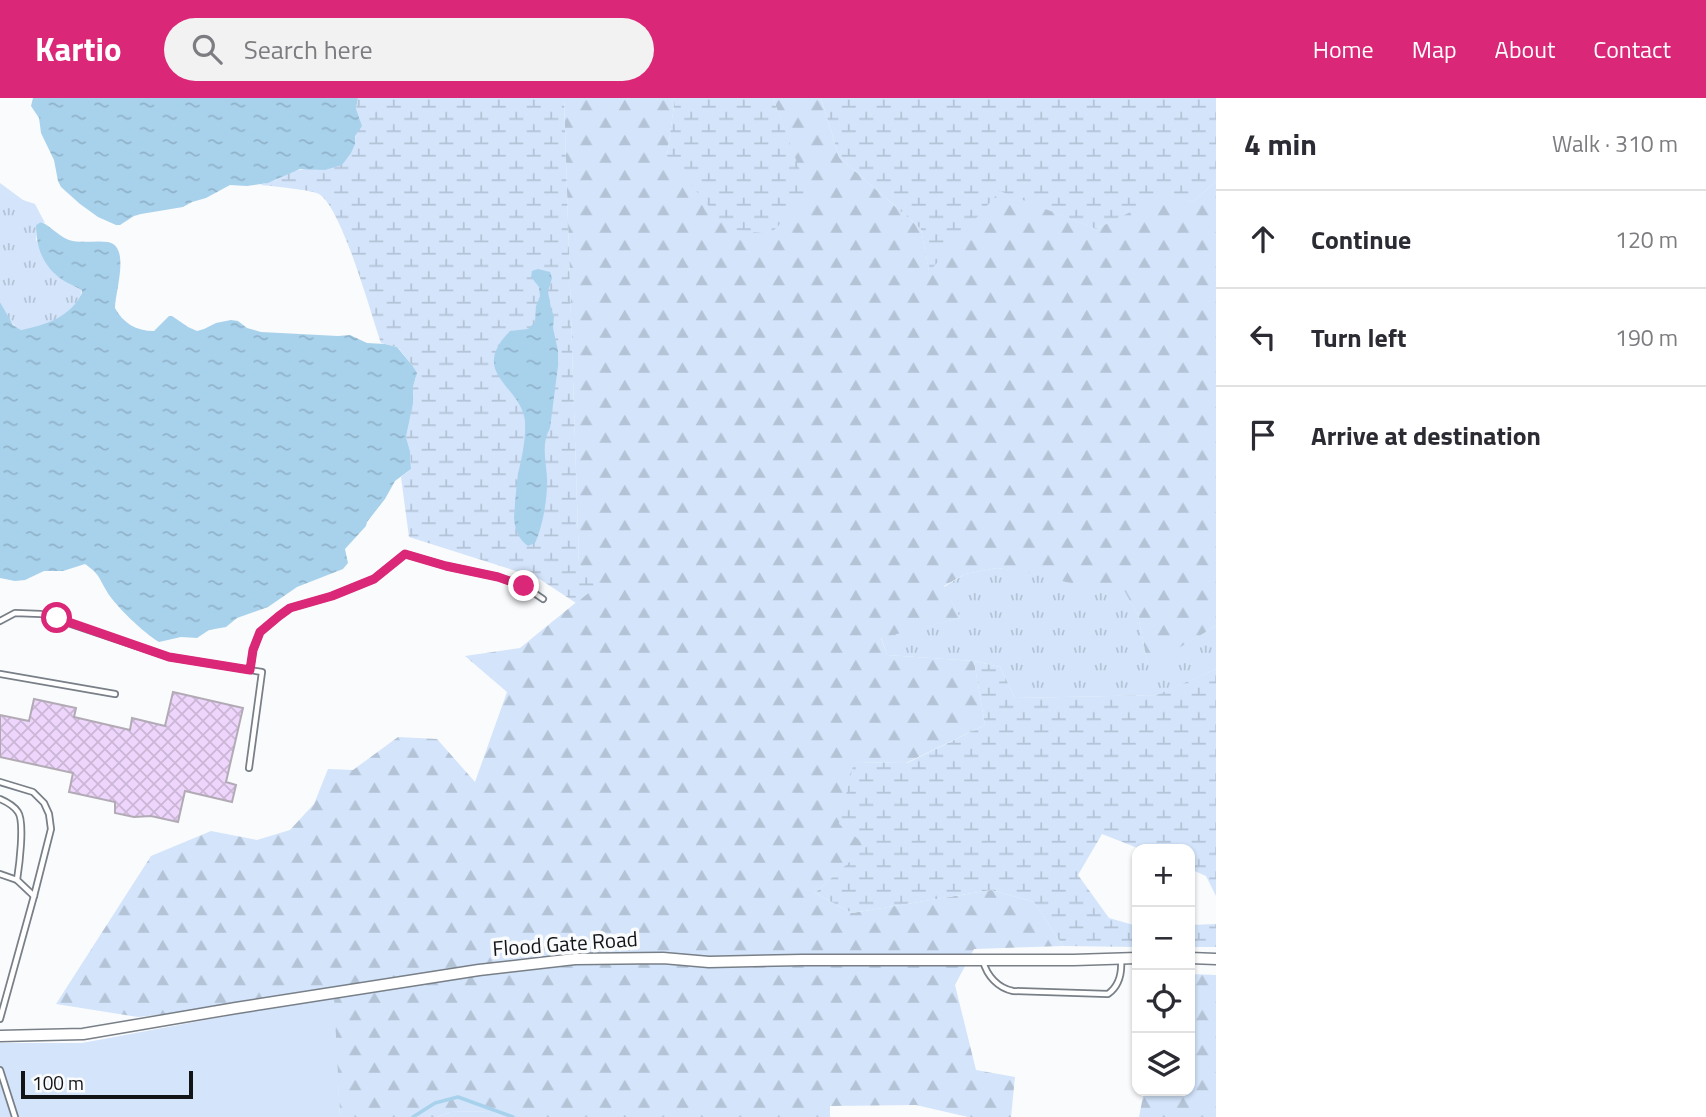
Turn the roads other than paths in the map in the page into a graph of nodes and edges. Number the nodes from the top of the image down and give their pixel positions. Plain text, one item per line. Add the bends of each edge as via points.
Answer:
1 (543, 599) dead end
2 (0, 621) edge
3 (250, 670) junction
4 (0, 674) edge
5 (115, 694) dead end
6 (249, 768) dead end
7 (0, 782) edge
8 (0, 799) edge
9 (0, 874) edge
10 (17, 880) junction
11 (34, 896) junction
12 (1132, 958) edge
13 (1195, 958) edge
14 (1216, 958) edge
15 (1121, 959) junction
16 (983, 960) junction
17 (0, 1019) edge
18 (0, 1036) edge
19 (0, 1070) edge
20 (15, 1117) edge

1 - 3 lane via 498,577 405,554 374,579 279,616 260,632
2 - 3 lane via 15,613 41,614 169,657
3 - 6 lane via 262,672
4 - 5 lane
7 - 11 lane via 33,792 49,814 51,829
8 - 10 lane via 20,814
9 - 10 lane
10 - 11 lane
11 - 17 lane
12 - 15 street, Flood Gate Road
13 - 14 street
15 - 16 street, Flood Gate Road
15 - 16 lane via 1117,985 1108,994 1002,989 985,971
16 - 18 street, Flood Gate Road via 575,959 479,970 83,1034
19 - 20 lane

